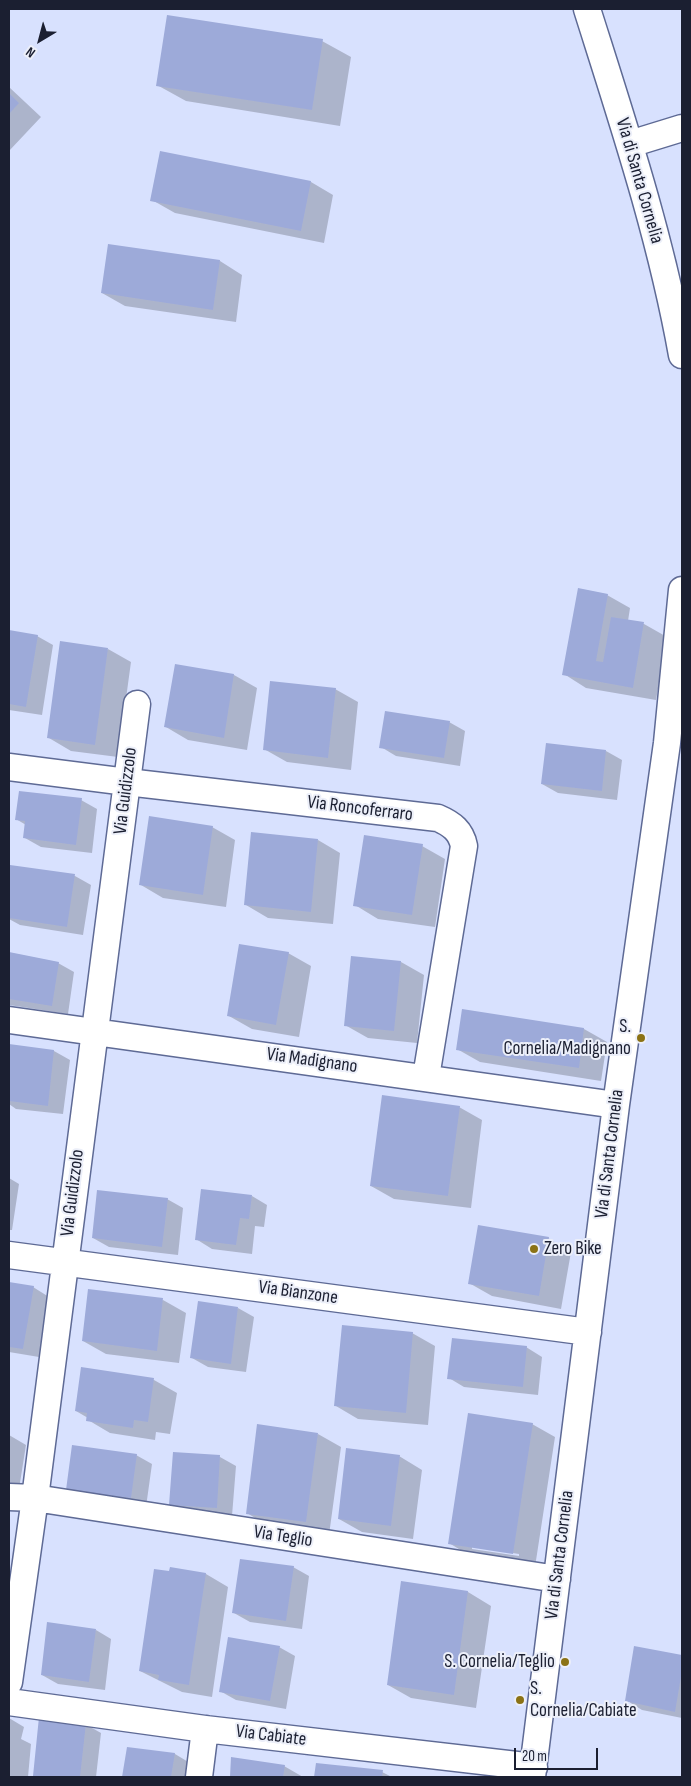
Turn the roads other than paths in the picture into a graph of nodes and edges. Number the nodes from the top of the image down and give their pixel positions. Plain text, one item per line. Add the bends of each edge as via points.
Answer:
1 (587, 9) edge
2 (682, 128) edge
3 (630, 144) junction
4 (682, 355) edge
5 (682, 590) edge
6 (137, 704) dead end
7 (9, 767) edge
8 (127, 782) junction
9 (9, 1020) edge
10 (94, 1031) junction
11 (426, 1077) junction
12 (616, 1104) junction
13 (9, 1254) edge
14 (64, 1262) junction
15 (588, 1332) junction
16 (9, 1497) edge
17 (35, 1498) junction
18 (557, 1579) junction
19 (9, 1682) edge
20 (9, 1702) edge
21 (205, 1728) junction
22 (533, 1772) edge
23 (198, 1777) edge

1 - 3 street, Via di Santa Cornelia
2 - 3 street
3 - 4 street, Via di Santa Cornelia via 658,246
5 - 12 street, Via di Santa Cornelia via 667,743
6 - 8 street, Via Guidizzolo
7 - 8 street, Via Roncoferraro
8 - 10 street, Via Guidizzolo
8 - 11 street, Via Roncoferraro via 438,818 454,827 460,833 464,846
9 - 10 street, Via Madignano
10 - 11 street, Via Madignano
10 - 14 street, Via Guidizzolo
11 - 12 street, Via Madignano
12 - 15 street, Via di Santa Cornelia
13 - 14 street, Via Bianzone
14 - 15 street, Via Bianzone
14 - 17 street, Via Guidizzolo
15 - 18 street, Via di Santa Cornelia
16 - 17 street, Via Teglio
17 - 18 street, Via Teglio
17 - 19 street, Via Guidizzolo
18 - 22 street, Via di Santa Cornelia
20 - 21 street, Via Cabiate
21 - 22 street, Via Cabiate
21 - 23 street

